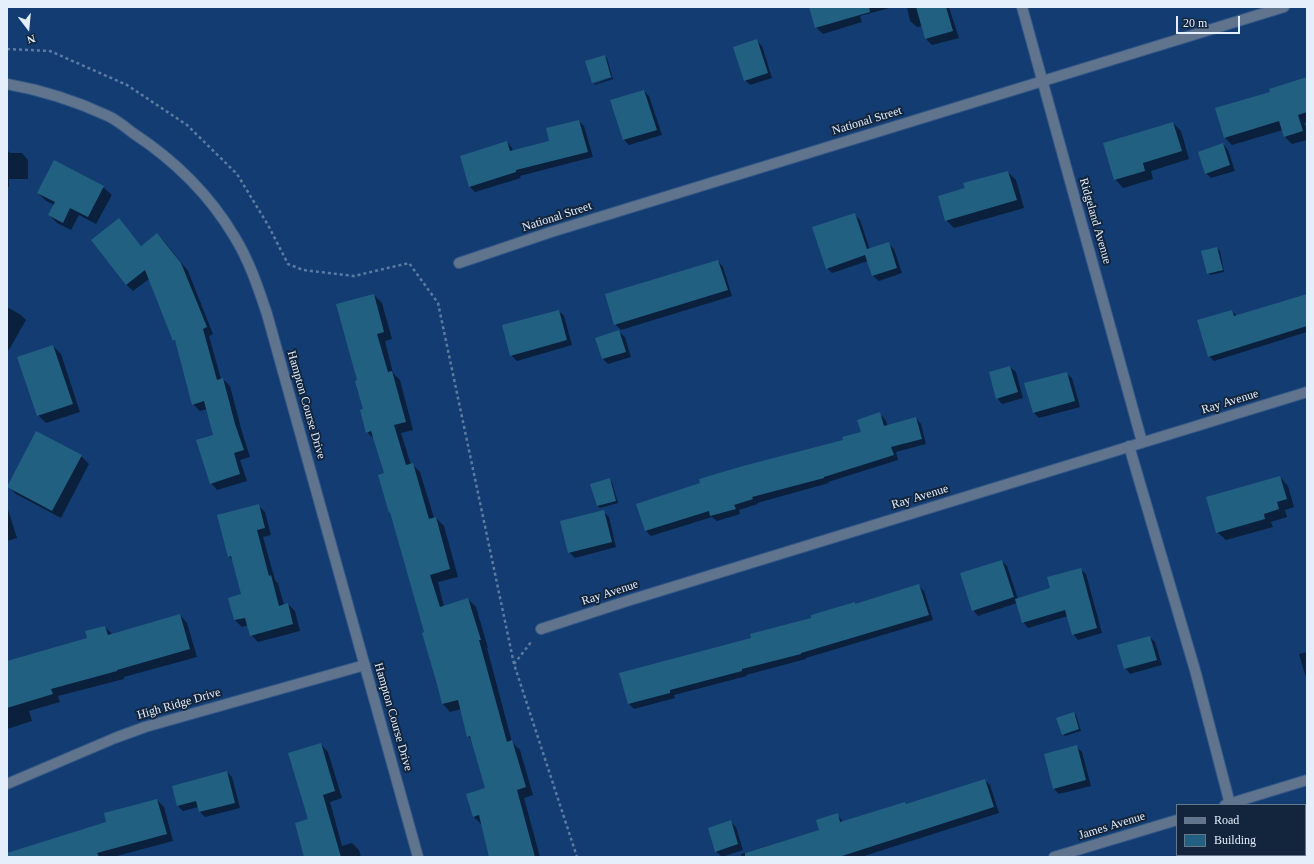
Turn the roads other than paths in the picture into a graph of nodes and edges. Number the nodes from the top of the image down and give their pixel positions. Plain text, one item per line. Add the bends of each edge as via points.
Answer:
1 (1022, 7) edge
2 (1284, 7) edge
3 (1042, 81) junction
4 (7, 84) edge
5 (459, 263) dead end
6 (1307, 392) edge
7 (1142, 442) junction
8 (1129, 446) junction
9 (541, 629) road end
10 (365, 665) junction
11 (1307, 780) edge
12 (7, 784) edge
13 (1227, 804) edge
14 (1176, 820) edge
15 (418, 857) edge
16 (1054, 857) edge

1 - 3 street, Ridgeland Avenue
2 - 3 street, National Street
3 - 5 street, National Street via 551,232
3 - 7 street, Ridgeland Avenue
4 - 10 street, Hampton Course Drive via 62,98 109,116 121,124 171,160 189,178 221,216 234,237 254,275 267,314
6 - 7 street, Ray Avenue
7 - 8 street, Ray Avenue
8 - 9 street, Ray Avenue
8 - 13 street via 1195,670
10 - 12 street, High Ridge Drive via 145,727
10 - 15 street, Hampton Course Drive
11 - 13 street
14 - 16 street, James Avenue

